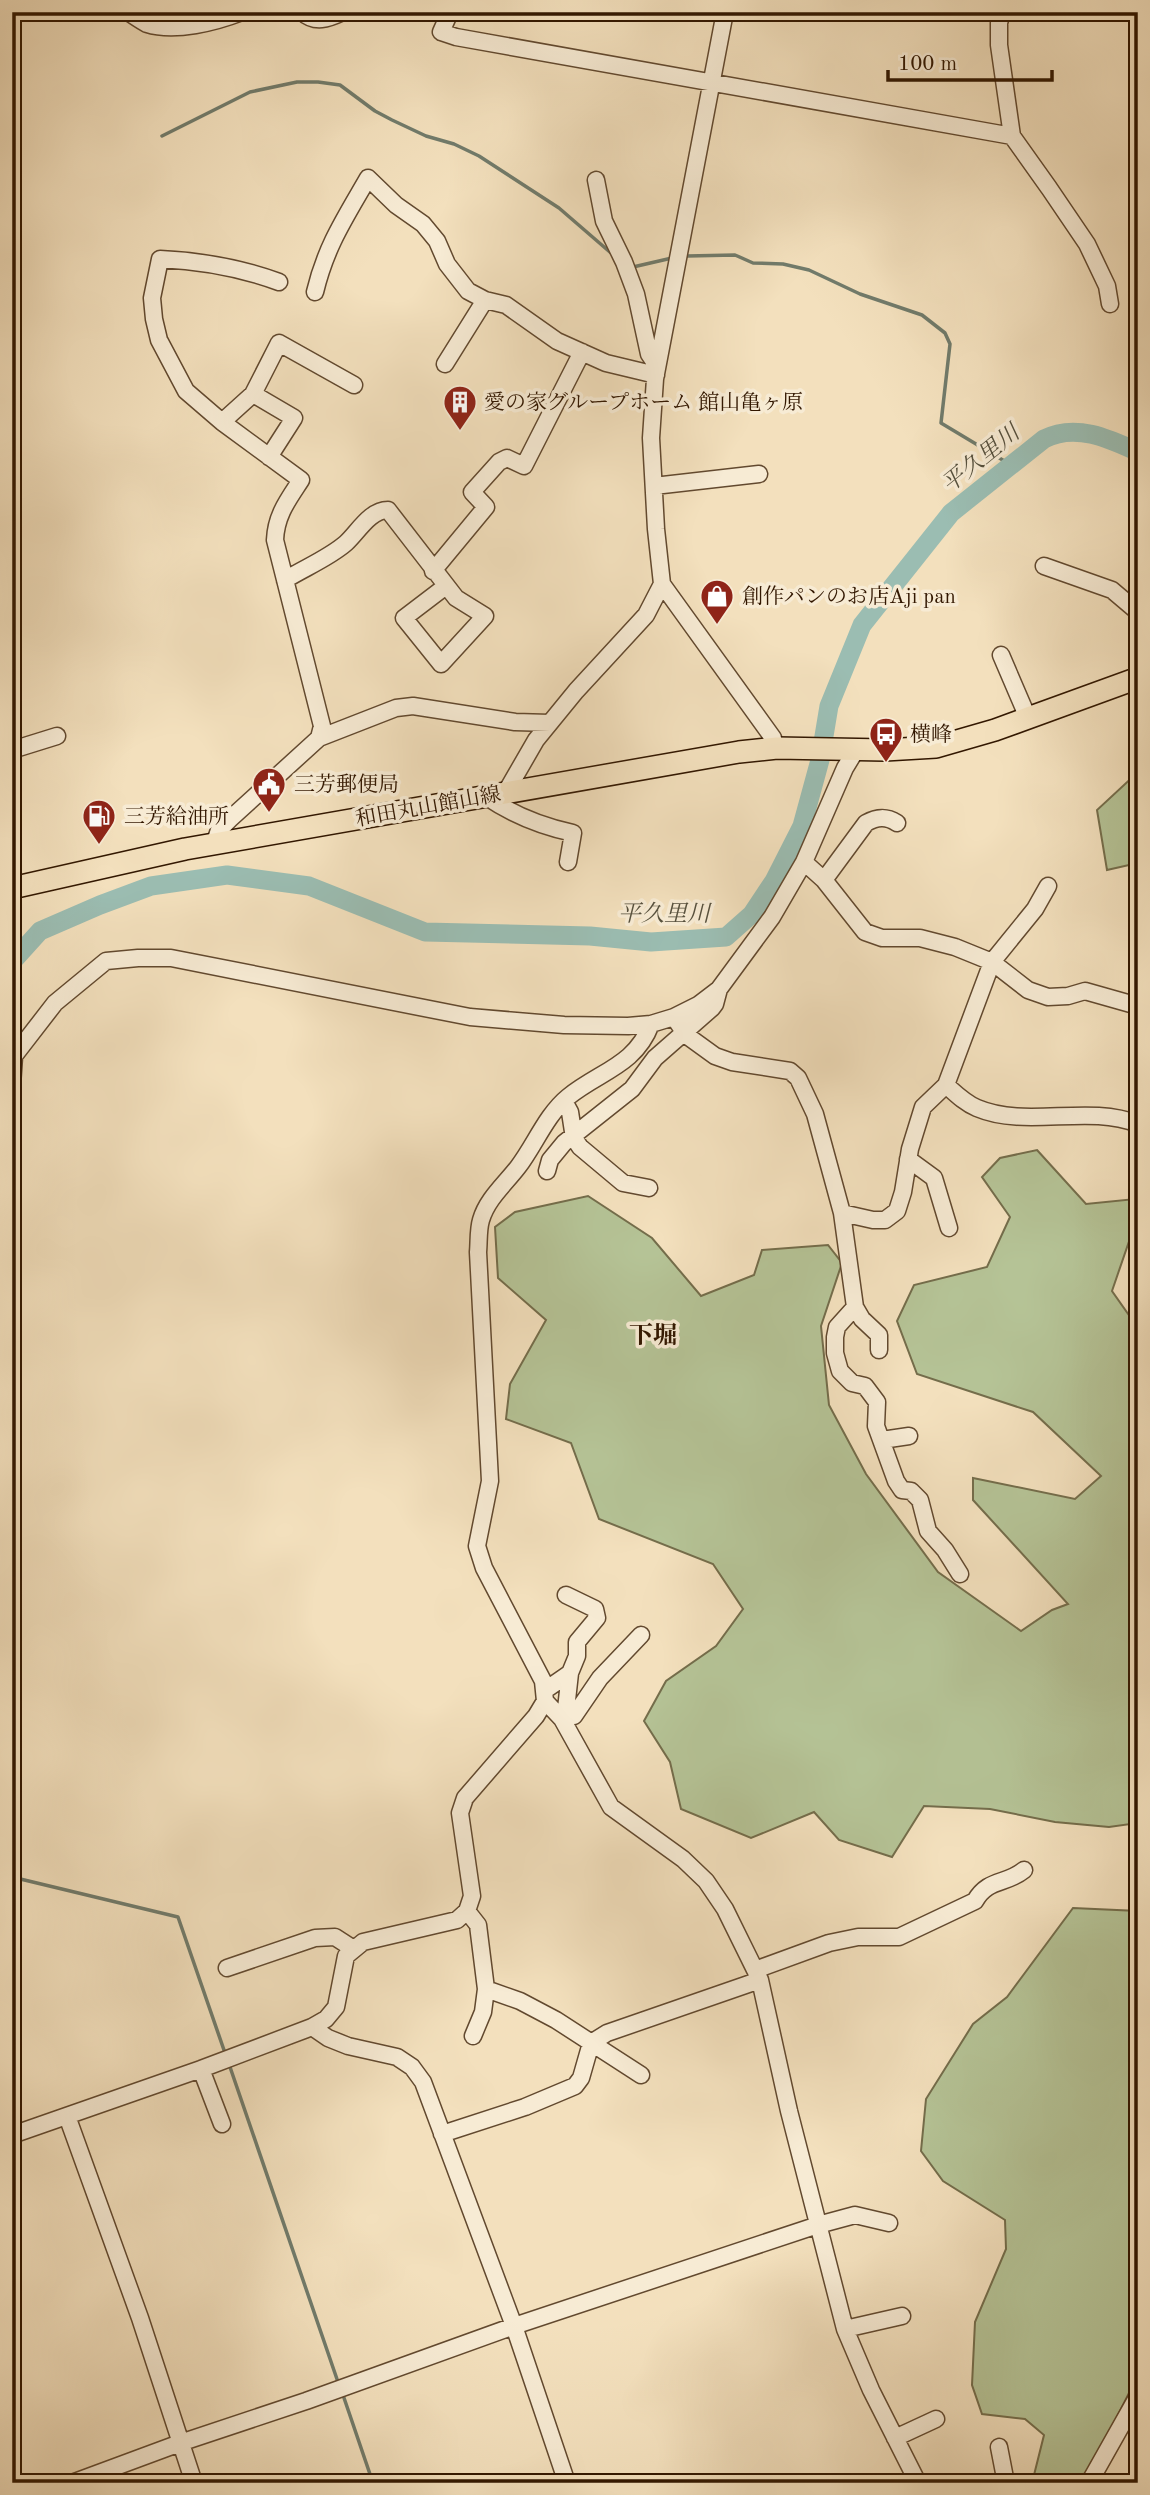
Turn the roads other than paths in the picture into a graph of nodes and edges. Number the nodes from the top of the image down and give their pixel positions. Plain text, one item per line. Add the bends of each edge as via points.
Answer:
1 (128, 12) edge
2 (243, 12) edge
3 (302, 12) edge
4 (342, 12) edge
5 (450, 12) edge
6 (725, 12) edge
7 (1002, 12) edge
8 (712, 84) junction
9 (1012, 136) junction
10 (596, 180) dead end
11 (279, 282) dead end
12 (315, 292) dead end
13 (485, 300) junction
14 (1111, 304) dead end
15 (583, 352) junction
16 (445, 364) dead end
17 (657, 370) junction
18 (354, 385) dead end
19 (253, 394) junction
20 (222, 422) junction
21 (269, 457) junction
22 (760, 474) dead end
23 (654, 486) junction
24 (1044, 566) dead end
25 (433, 571) junction
26 (285, 580) junction
27 (662, 584) junction
28 (446, 586) junction
29 (1138, 612) edge
30 (1001, 655) dead end
31 (1138, 678) edge
32 (1028, 718) junction
33 (550, 723) junction
34 (57, 736) dead end
35 (319, 738) junction
36 (773, 748) junction
37 (12, 750) edge
38 (851, 750) junction
39 (496, 794) junction
40 (897, 823) dead end
41 (214, 845) junction
42 (568, 862) dead end
43 (804, 862) junction
44 (824, 880) junction
45 (1048, 886) dead end
46 (12, 888) edge
47 (992, 962) junction
48 (719, 989) junction
49 (1138, 1006) edge
50 (674, 1017) junction
51 (651, 1024) junction
52 (684, 1032) junction
53 (12, 1085) edge
54 (946, 1086) junction
55 (564, 1101) junction
56 (1138, 1124) edge
57 (573, 1138) junction
58 (908, 1159) junction
59 (547, 1171) dead end
60 (649, 1188) dead end
61 (842, 1213) junction
62 (949, 1228) dead end
63 (856, 1307) junction
64 (879, 1350) dead end
65 (909, 1436) dead end
66 (882, 1440) junction
67 (960, 1574) dead end
68 (566, 1595) dead end
69 (641, 1635) dead end
70 (570, 1673) junction
71 (545, 1696) junction
72 (1024, 1870) dead end
73 (467, 1911) junction
74 (352, 1948) junction
75 (227, 1968) dead end
76 (758, 1975) junction
77 (486, 1989) junction
78 (312, 2027) junction
79 (473, 2036) dead end
80 (591, 2043) junction
81 (201, 2069) junction
82 (641, 2075) dead end
83 (67, 2116) junction
84 (222, 2124) dead end
85 (442, 2134) junction
86 (12, 2135) edge
87 (889, 2223) dead end
88 (818, 2225) junction
89 (902, 2316) dead end
90 (514, 2326) junction
91 (845, 2329) junction
92 (1138, 2396) edge
93 (936, 2419) dead end
94 (895, 2438) junction
95 (180, 2442) junction
96 (999, 2447) dead end
97 (72, 2483) edge
98 (194, 2483) edge
99 (567, 2483) edge
100 (918, 2483) edge
101 (1006, 2483) edge
102 (1089, 2483) edge

1 - 2 street via 148,24 170,26 214,23
3 - 4 street via 317,20
5 - 8 street via 441,32 456,37
6 - 8 street
7 - 9 street via 999,45
8 - 9 street
8 - 17 street
9 - 14 street via 1087,244
10 - 17 street via 604,221 636,294
11 - 20 street via 215,265 160,259 152,298 159,340 186,391
12 - 13 street via 332,240 368,178 423,224 468,290
13 - 15 street via 506,306 557,341
13 - 16 street
15 - 17 street via 606,363
15 - 25 street via 524,466 507,458 499,462 472,492 486,507
17 - 23 street via 651,438
18 - 19 street via 279,343
19 - 20 street
19 - 21 street via 294,418
20 - 21 street
21 - 26 street via 301,480 276,524 275,540
22 - 23 street
23 - 27 street
24 - 29 street via 1112,590
25 - 26 street via 388,510 381,510 345,543
25 - 28 street
26 - 35 street via 322,726
27 - 33 street via 646,615
27 - 36 street via 773,738
28 - 28 street via 485,616 441,664 404,618
30 - 32 street
31 - 32 main road, 和田丸山館山線
32 - 38 main road, 和田丸山館山線 via 936,747
33 - 35 street via 413,706 396,708
33 - 39 street
34 - 37 street
35 - 41 street via 219,830
36 - 38 main road, 和田丸山館山線
36 - 39 main road, 和田丸山館山線
38 - 43 street
39 - 41 main road, 和田丸山館山線
39 - 42 street via 508,811 573,833
40 - 44 street via 877,817 866,823
41 - 46 main road, 和田丸山館山線
43 - 44 street
43 - 48 street via 772,917
44 - 47 street via 865,932 882,938 920,938
45 - 47 street
47 - 49 street via 1028,990 1048,997 1084,991
47 - 54 street
48 - 50 street
48 - 52 street via 715,1004
50 - 51 street
50 - 52 street
51 - 53 street via 564,1025 470,1017 171,958 106,961 55,1003 22,1045 15,1056
51 - 55 street via 635,1052 617,1068
52 - 57 street via 654,1058 632,1089
52 - 61 street via 715,1056 790,1071 798,1078 815,1114
54 - 56 street via 979,1108 1010,1115 1109,1117
54 - 58 street via 923,1107
55 - 57 street
55 - 71 street via 491,1200 481,1220 478,1252 490,1480 477,1546 543,1681
57 - 59 street via 551,1160
57 - 60 street via 624,1183
58 - 61 street via 897,1211 884,1220
58 - 62 street via 934,1178
61 - 63 street
63 - 64 street via 879,1335
63 - 66 street via 837,1327 835,1353 840,1371 852,1383 865,1386 877,1402 876,1426
65 - 66 street
66 - 67 street via 896,1481 920,1500 928,1531
68 - 70 street via 594,1609 597,1618 577,1642
69 - 70 street via 600,1678 575,1716 568,1716 566,1709
70 - 71 street
71 - 73 street via 536,1716 465,1798 460,1813 472,1896
71 - 76 street via 611,1807 706,1881
72 - 76 street via 981,1890 975,1901 899,1937 858,1937 829,1943
73 - 74 street via 457,1920
73 - 77 street via 478,1925
74 - 75 street via 335,1937 315,1938
74 - 78 street via 346,1956 336,2007
76 - 80 street
76 - 88 street
77 - 79 street
77 - 80 street via 520,2001
78 - 81 street
78 - 85 street via 348,2046 397,2057 412,2067 423,2082
80 - 82 street
80 - 85 street via 575,2086
81 - 83 street
81 - 84 street
83 - 86 street
83 - 95 street
85 - 90 street
87 - 88 street via 855,2215
88 - 90 street
88 - 91 street
89 - 91 street
90 - 95 street
90 - 99 street
91 - 94 street
92 - 102 street
93 - 94 street
94 - 100 street
95 - 97 street
95 - 98 street
96 - 101 street

